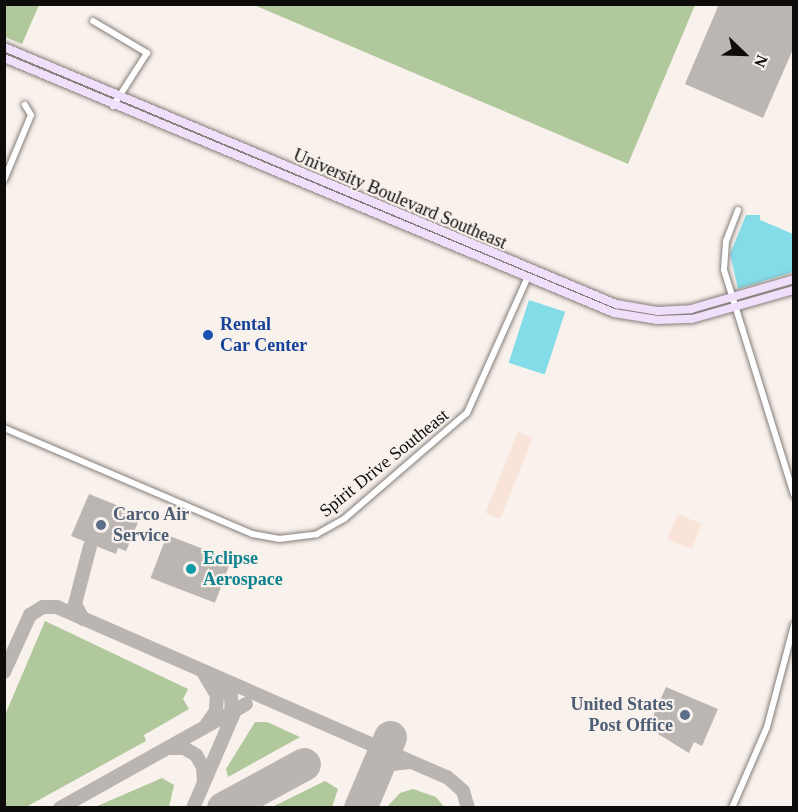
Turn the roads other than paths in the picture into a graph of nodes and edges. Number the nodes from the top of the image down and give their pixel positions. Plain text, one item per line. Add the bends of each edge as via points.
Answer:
1 (93, 21) dead end
2 (5, 52) edge
3 (118, 95) junction
4 (26, 105) dead end
5 (113, 106) junction
6 (4, 180) edge
7 (738, 210) dead end
8 (531, 270) junction
9 (527, 279) junction
10 (794, 279) edge
11 (794, 290) edge
12 (732, 299) junction
13 (735, 308) junction
14 (4, 428) edge
15 (794, 495) edge
16 (794, 625) edge
17 (732, 807) edge

1 - 3 street via 147,53
2 - 3 main road, University Boulevard Southeast
2 - 5 main road, University Boulevard Southeast
3 - 5 street
3 - 8 main road, University Boulevard Southeast
4 - 6 street via 31,115
5 - 9 main road, University Boulevard Southeast
7 - 12 street via 724,255
8 - 9 main road, Spirit Drive Southeast
8 - 12 main road, University Boulevard Southeast via 637,309 680,311
9 - 13 main road, University Boulevard Southeast via 603,310 646,320 692,319
9 - 14 street, Spirit Drive Southeast via 467,413 344,519 317,534 288,539 252,534
10 - 12 main road, University Boulevard Southeast
11 - 13 main road, University Boulevard Southeast
12 - 13 street
13 - 15 street
16 - 17 street via 767,727

